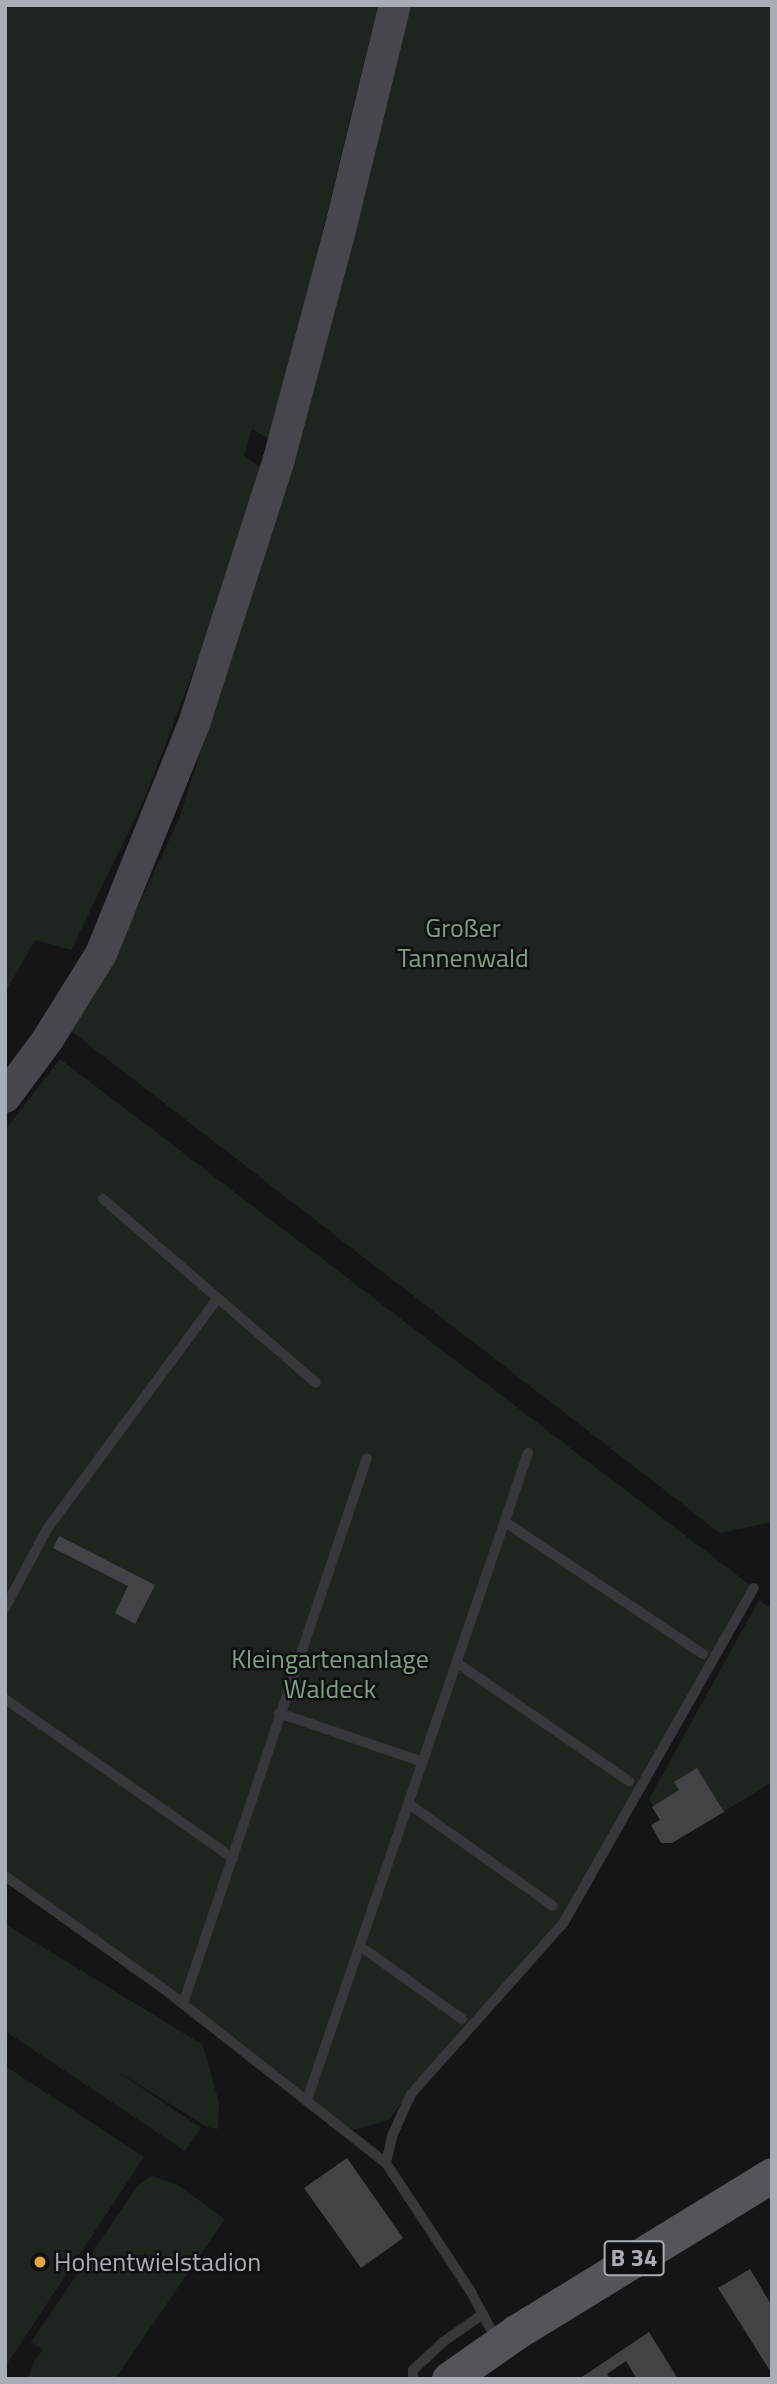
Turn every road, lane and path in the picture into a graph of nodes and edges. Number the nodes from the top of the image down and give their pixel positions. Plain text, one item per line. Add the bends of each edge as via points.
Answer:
1 (395, 5) edge
2 (5, 1097) edge
3 (103, 1199) dead end
4 (218, 1298) junction
5 (316, 1383) dead end
6 (528, 1453) dead end
7 (367, 1458) dead end
8 (505, 1522) junction
9 (754, 1588) dead end
10 (5, 1608) edge
11 (703, 1654) dead end
12 (457, 1664) junction
13 (5, 1699) edge
14 (279, 1713) junction
15 (424, 1762) junction
16 (629, 1781) dead end
17 (409, 1804) junction
18 (233, 1858) junction
19 (5, 1876) edge
20 (553, 1906) dead end
21 (360, 1946) junction
22 (183, 2004) junction
23 (462, 2019) dead end
24 (307, 2100) junction
25 (386, 2163) junction
26 (772, 2175) edge
27 (491, 2328) junction
28 (412, 2379) edge
29 (449, 2379) edge

1 - 2 main road via 279,459 194,724 101,954
3 - 4 lane
4 - 5 lane
4 - 10 lane via 47,1529
6 - 8 lane
7 - 14 lane
8 - 11 lane
8 - 12 lane
9 - 25 lane via 564,1922 411,2094 392,2136
12 - 15 lane
12 - 16 lane
13 - 18 lane
14 - 15 lane
14 - 18 lane
15 - 17 lane
17 - 20 lane
17 - 21 lane
18 - 22 lane
19 - 22 lane
21 - 23 lane
21 - 24 lane
22 - 24 lane
24 - 25 lane
25 - 27 lane
26 - 27 main road, B 34
27 - 28 lane via 423,2360 413,2370
27 - 29 main road, B 34

